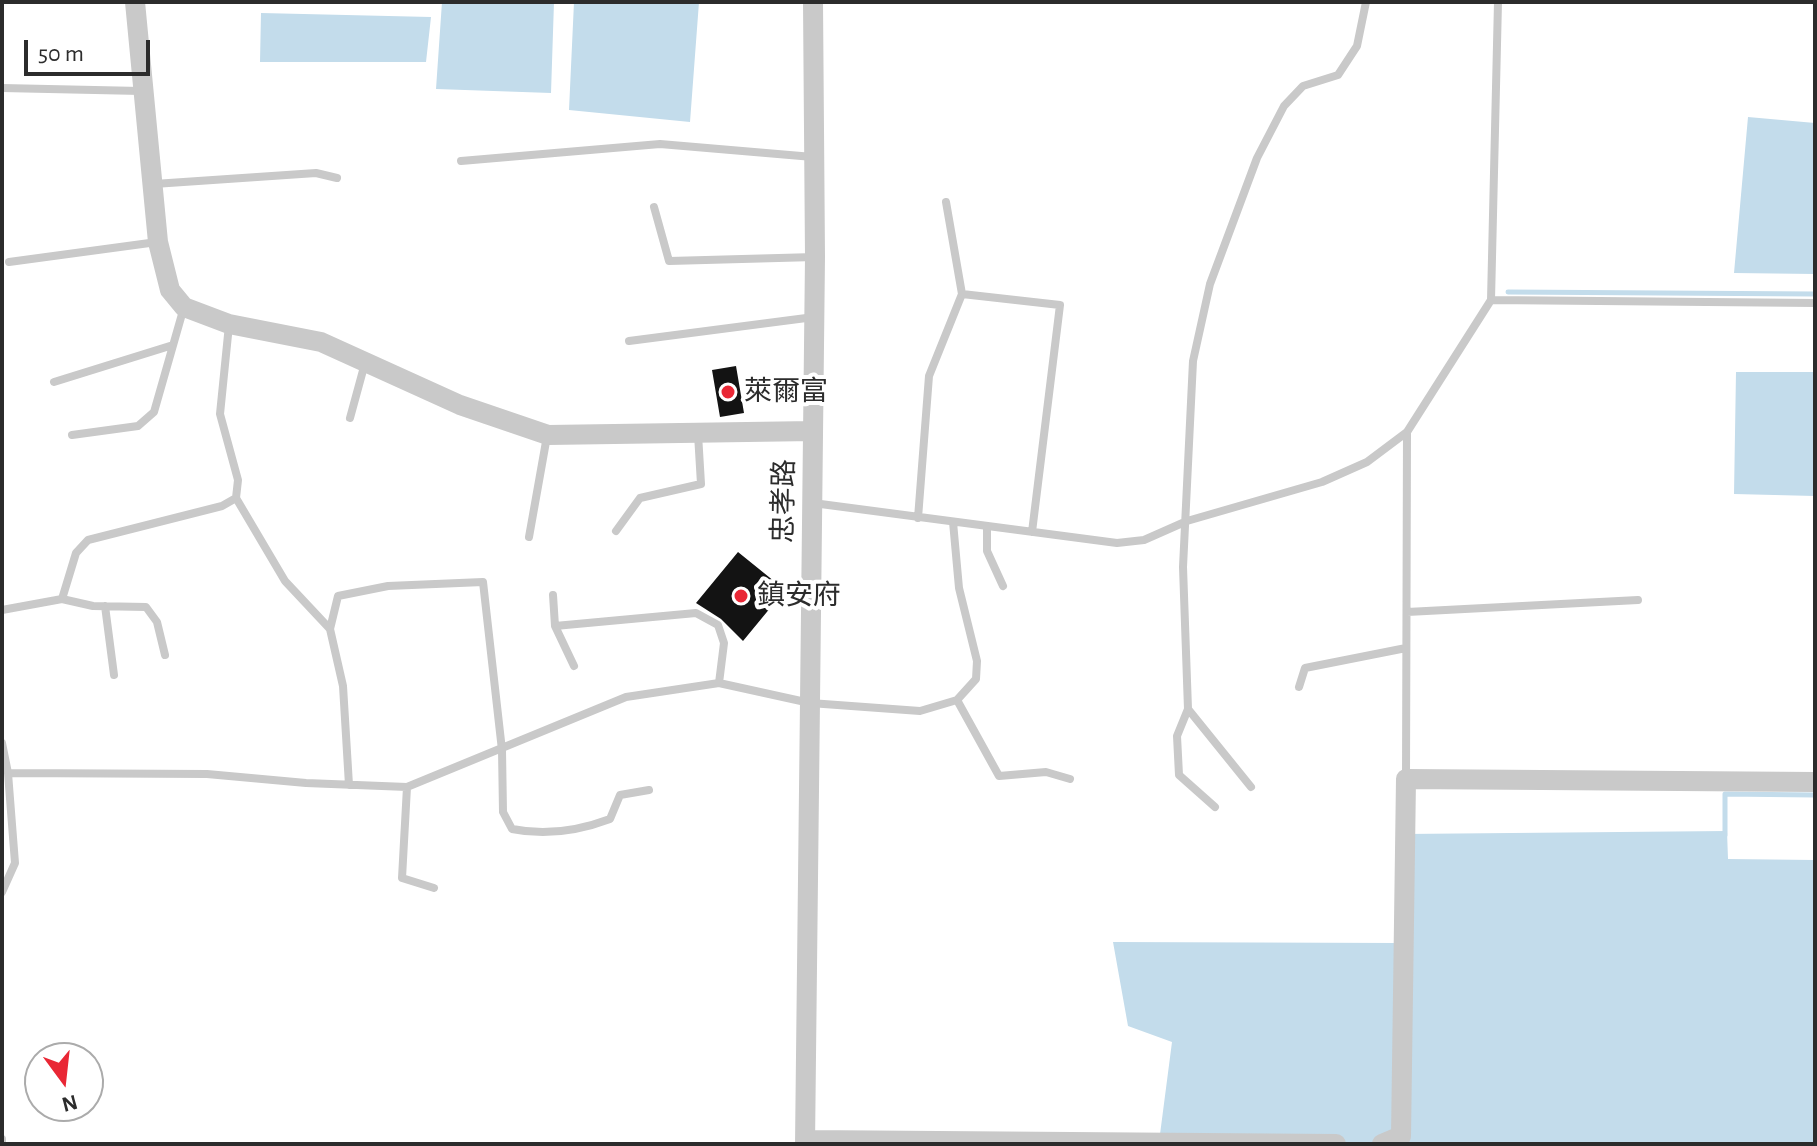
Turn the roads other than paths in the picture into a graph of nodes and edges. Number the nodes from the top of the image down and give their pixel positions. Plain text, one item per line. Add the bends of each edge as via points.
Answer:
1 (135, 2) edge
2 (813, 2) edge
3 (1366, 2) edge
4 (1498, 2) edge
5 (2, 88) edge
6 (143, 91) junction
7 (814, 158) junction
8 (461, 161) dead end
9 (337, 178) dead end
10 (153, 184) junction
11 (946, 202) dead end
12 (654, 207) dead end
13 (158, 242) junction
14 (815, 257) junction
15 (9, 262) dead end
16 (962, 294) junction
17 (1491, 300) junction
18 (1815, 303) edge
19 (184, 307) junction
20 (814, 317) junction
21 (229, 324) junction
22 (629, 341) dead end
23 (173, 345) junction
24 (365, 362) junction
25 (54, 382) dead end
26 (350, 418) dead end
27 (813, 431) junction
28 (1407, 432) junction
29 (698, 433) junction
30 (72, 435) dead end
31 (548, 435) junction
32 (236, 498) junction
33 (812, 503) junction
34 (918, 518) junction
35 (1187, 521) junction
36 (953, 522) junction
37 (987, 527) junction
38 (616, 531) dead end
39 (1032, 532) junction
40 (529, 537) dead end
41 (1003, 586) dead end
42 (553, 595) dead end
43 (62, 599) junction
44 (1638, 600) dead end
45 (105, 606) junction
46 (2, 610) edge
47 (1407, 612) junction
48 (555, 626) junction
49 (330, 629) junction
50 (1406, 648) junction
51 (165, 655) dead end
52 (574, 666) dead end
53 (114, 675) dead end
54 (719, 683) junction
55 (1299, 687) dead end
56 (957, 700) junction
57 (810, 703) junction
58 (1188, 709) junction
59 (2, 743) edge
60 (502, 750) junction
61 (8, 773) junction
62 (1070, 779) dead end
63 (1406, 779) junction
64 (1815, 782) edge
65 (349, 785) junction
66 (407, 787) junction
67 (1251, 787) dead end
68 (649, 790) dead end
69 (1215, 807) dead end
70 (434, 888) dead end
71 (2, 892) edge
72 (1395, 1141) edge
73 (805, 1142) edge
74 (1336, 1144) edge

1 - 6 street
2 - 7 street, 忠孝路
3 - 35 lane via 1357,46 1338,75 1303,86 1284,106 1257,158 1210,284 1193,361
4 - 17 lane
5 - 6 lane
6 - 10 street
7 - 8 lane via 660,144
7 - 14 street, 忠孝路
9 - 10 lane via 316,173
10 - 13 street
11 - 16 lane
12 - 14 lane via 669,261
13 - 15 lane
13 - 19 street via 170,290
14 - 20 street, 忠孝路
16 - 34 lane via 929,376
16 - 39 lane via 1060,305
17 - 18 lane
17 - 28 lane
19 - 21 street
19 - 23 lane
20 - 22 lane
20 - 27 street, 忠孝路
21 - 24 street via 321,342
21 - 32 lane via 220,414 238,480
23 - 25 lane
23 - 30 lane via 154,412 138,426
24 - 26 lane
24 - 31 street via 460,405
27 - 29 street
27 - 33 street, 忠孝路
28 - 35 lane via 1367,462 1322,482
28 - 47 lane
29 - 31 street
29 - 38 lane via 701,484 640,498
31 - 40 lane
32 - 43 lane via 81,544
32 - 49 lane via 285,581
33 - 34 lane
33 - 57 street, 忠孝路
34 - 36 lane
35 - 39 lane via 1144,540 1117,543
35 - 58 lane via 1183,567
36 - 37 lane
36 - 56 lane via 959,588 977,661 976,679
37 - 39 lane
37 - 41 lane via 987,551
42 - 48 lane
43 - 45 lane
43 - 46 lane
44 - 47 lane
45 - 51 lane via 146,607 157,622
45 - 53 lane
47 - 50 lane
48 - 52 lane
48 - 54 lane via 696,613 718,625 724,643
49 - 60 lane via 338,596 388,586 483,582
49 - 65 lane via 343,686
50 - 55 lane via 1305,668
50 - 63 lane
54 - 57 lane
54 - 60 lane via 626,697
56 - 57 lane via 920,711
56 - 62 lane via 999,776 1046,772
57 - 73 street, 忠孝路
58 - 67 lane
58 - 69 lane via 1177,736 1179,775
59 - 61 lane
60 - 66 lane
60 - 68 lane via 503,812 512,829 581,830 610,819 620,795
61 - 65 lane via 207,774
61 - 71 lane via 15,863
63 - 64 street
63 - 72 street
65 - 66 lane
66 - 70 lane via 402,878
73 - 74 street

